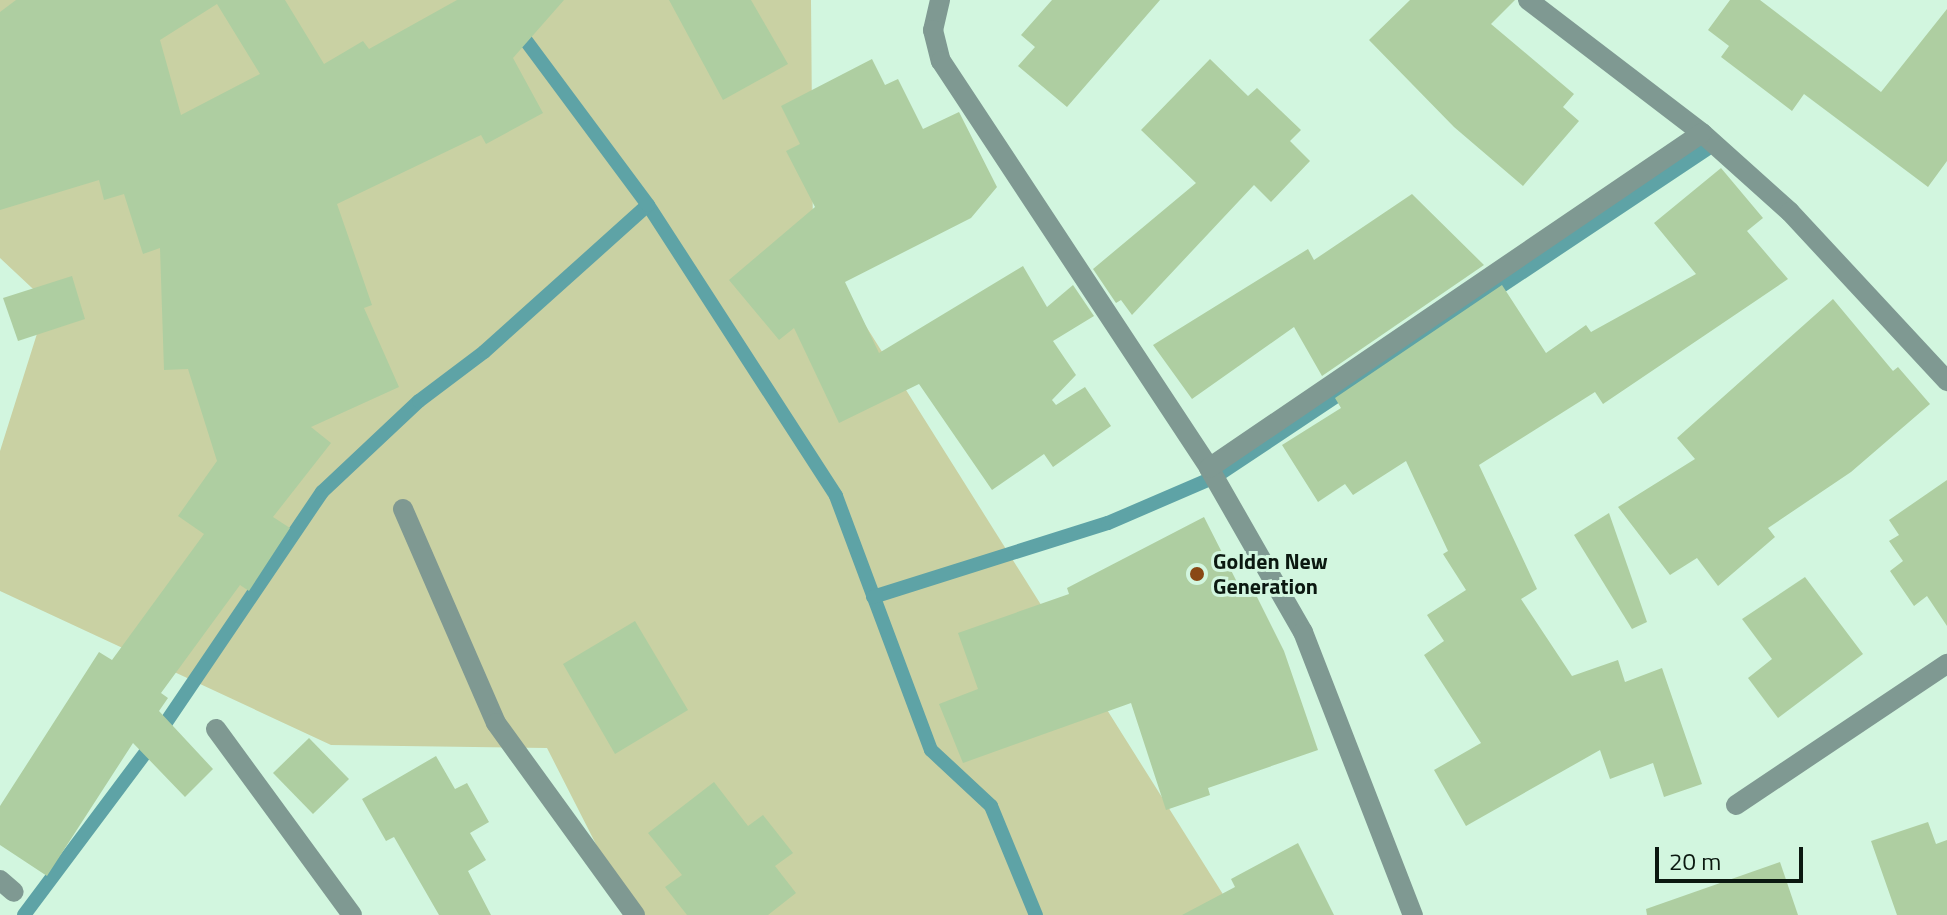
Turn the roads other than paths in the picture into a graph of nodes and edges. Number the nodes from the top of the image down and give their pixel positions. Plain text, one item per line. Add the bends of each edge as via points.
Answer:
1 (940, 0) edge
2 (1528, 0) edge
3 (1702, 133) junction
4 (1947, 381) edge
5 (1209, 468) junction
6 (403, 509) dead end
7 (1947, 664) edge
8 (216, 729) dead end
9 (1736, 805) dead end
10 (352, 915) edge
11 (635, 915) edge
12 (1413, 915) edge

1 - 5 street via 933,30 941,61
2 - 3 street
3 - 4 street via 1790,212
3 - 5 street
5 - 12 street via 1303,632
6 - 11 street via 496,723
7 - 9 street
8 - 10 street

